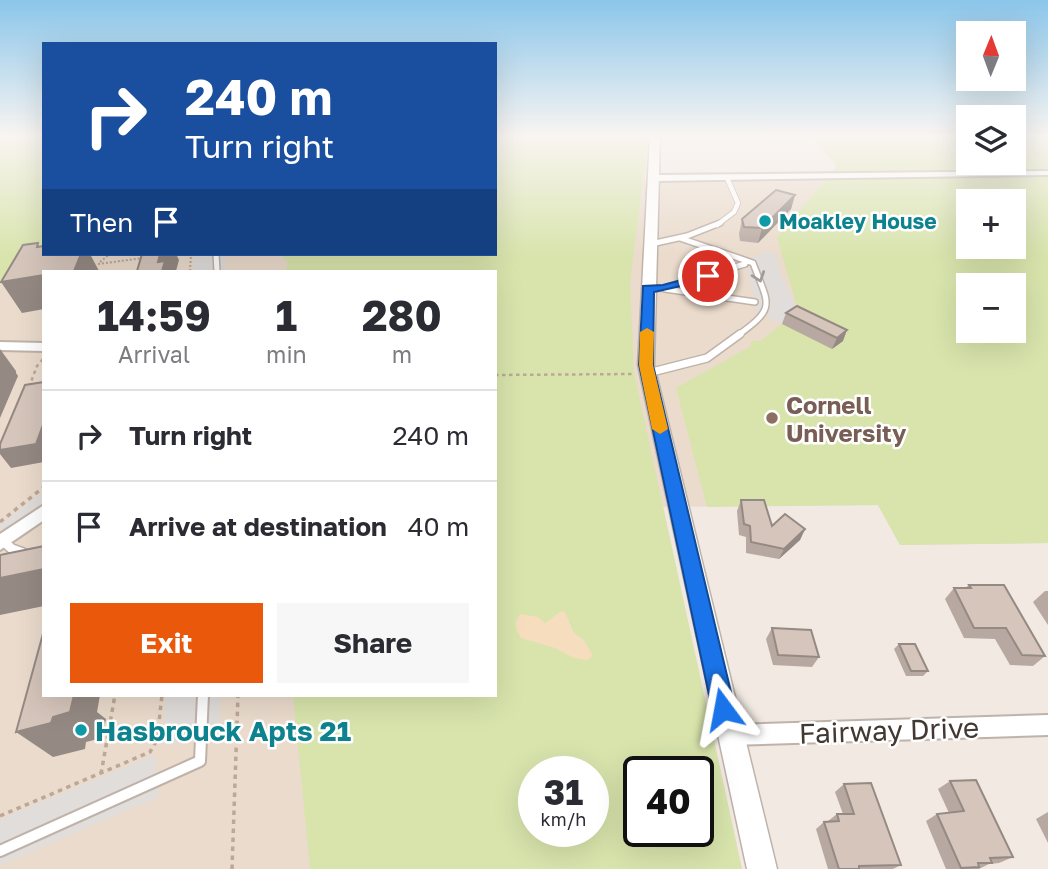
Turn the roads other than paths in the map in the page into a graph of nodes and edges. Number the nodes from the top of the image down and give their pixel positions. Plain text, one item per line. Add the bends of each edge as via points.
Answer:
1 (820, 177) edge
2 (655, 178) joint
3 (727, 178) junction
4 (680, 238) junction
5 (650, 245) junction
6 (745, 264) dead end
7 (648, 289) junction
8 (663, 289) junction
9 (755, 302) dead end
10 (0, 346) edge
11 (42, 346) edge
12 (648, 373) junction
13 (42, 512) edge
14 (2, 542) edge
15 (34, 551) edge
16 (203, 697) edge
17 (1048, 725) edge
18 (729, 735) junction
19 (0, 851) edge
20 (762, 869) edge

1 - 3 street
2 - 3 street
2 - 5 street
3 - 4 lane via 738,203 731,218
4 - 5 lane
4 -> 12 lane via 753,263 767,308 756,325 715,354
5 - 7 street
6 - 8 lane
7 - 8 lane
7 - 12 street
8 - 9 lane
10 - 11 street
12 - 18 street
13 - 14 street
14 - 15 lane via 18,552
16 - 19 lane via 200,761
17 - 18 street, Fairway Drive
18 - 20 street

